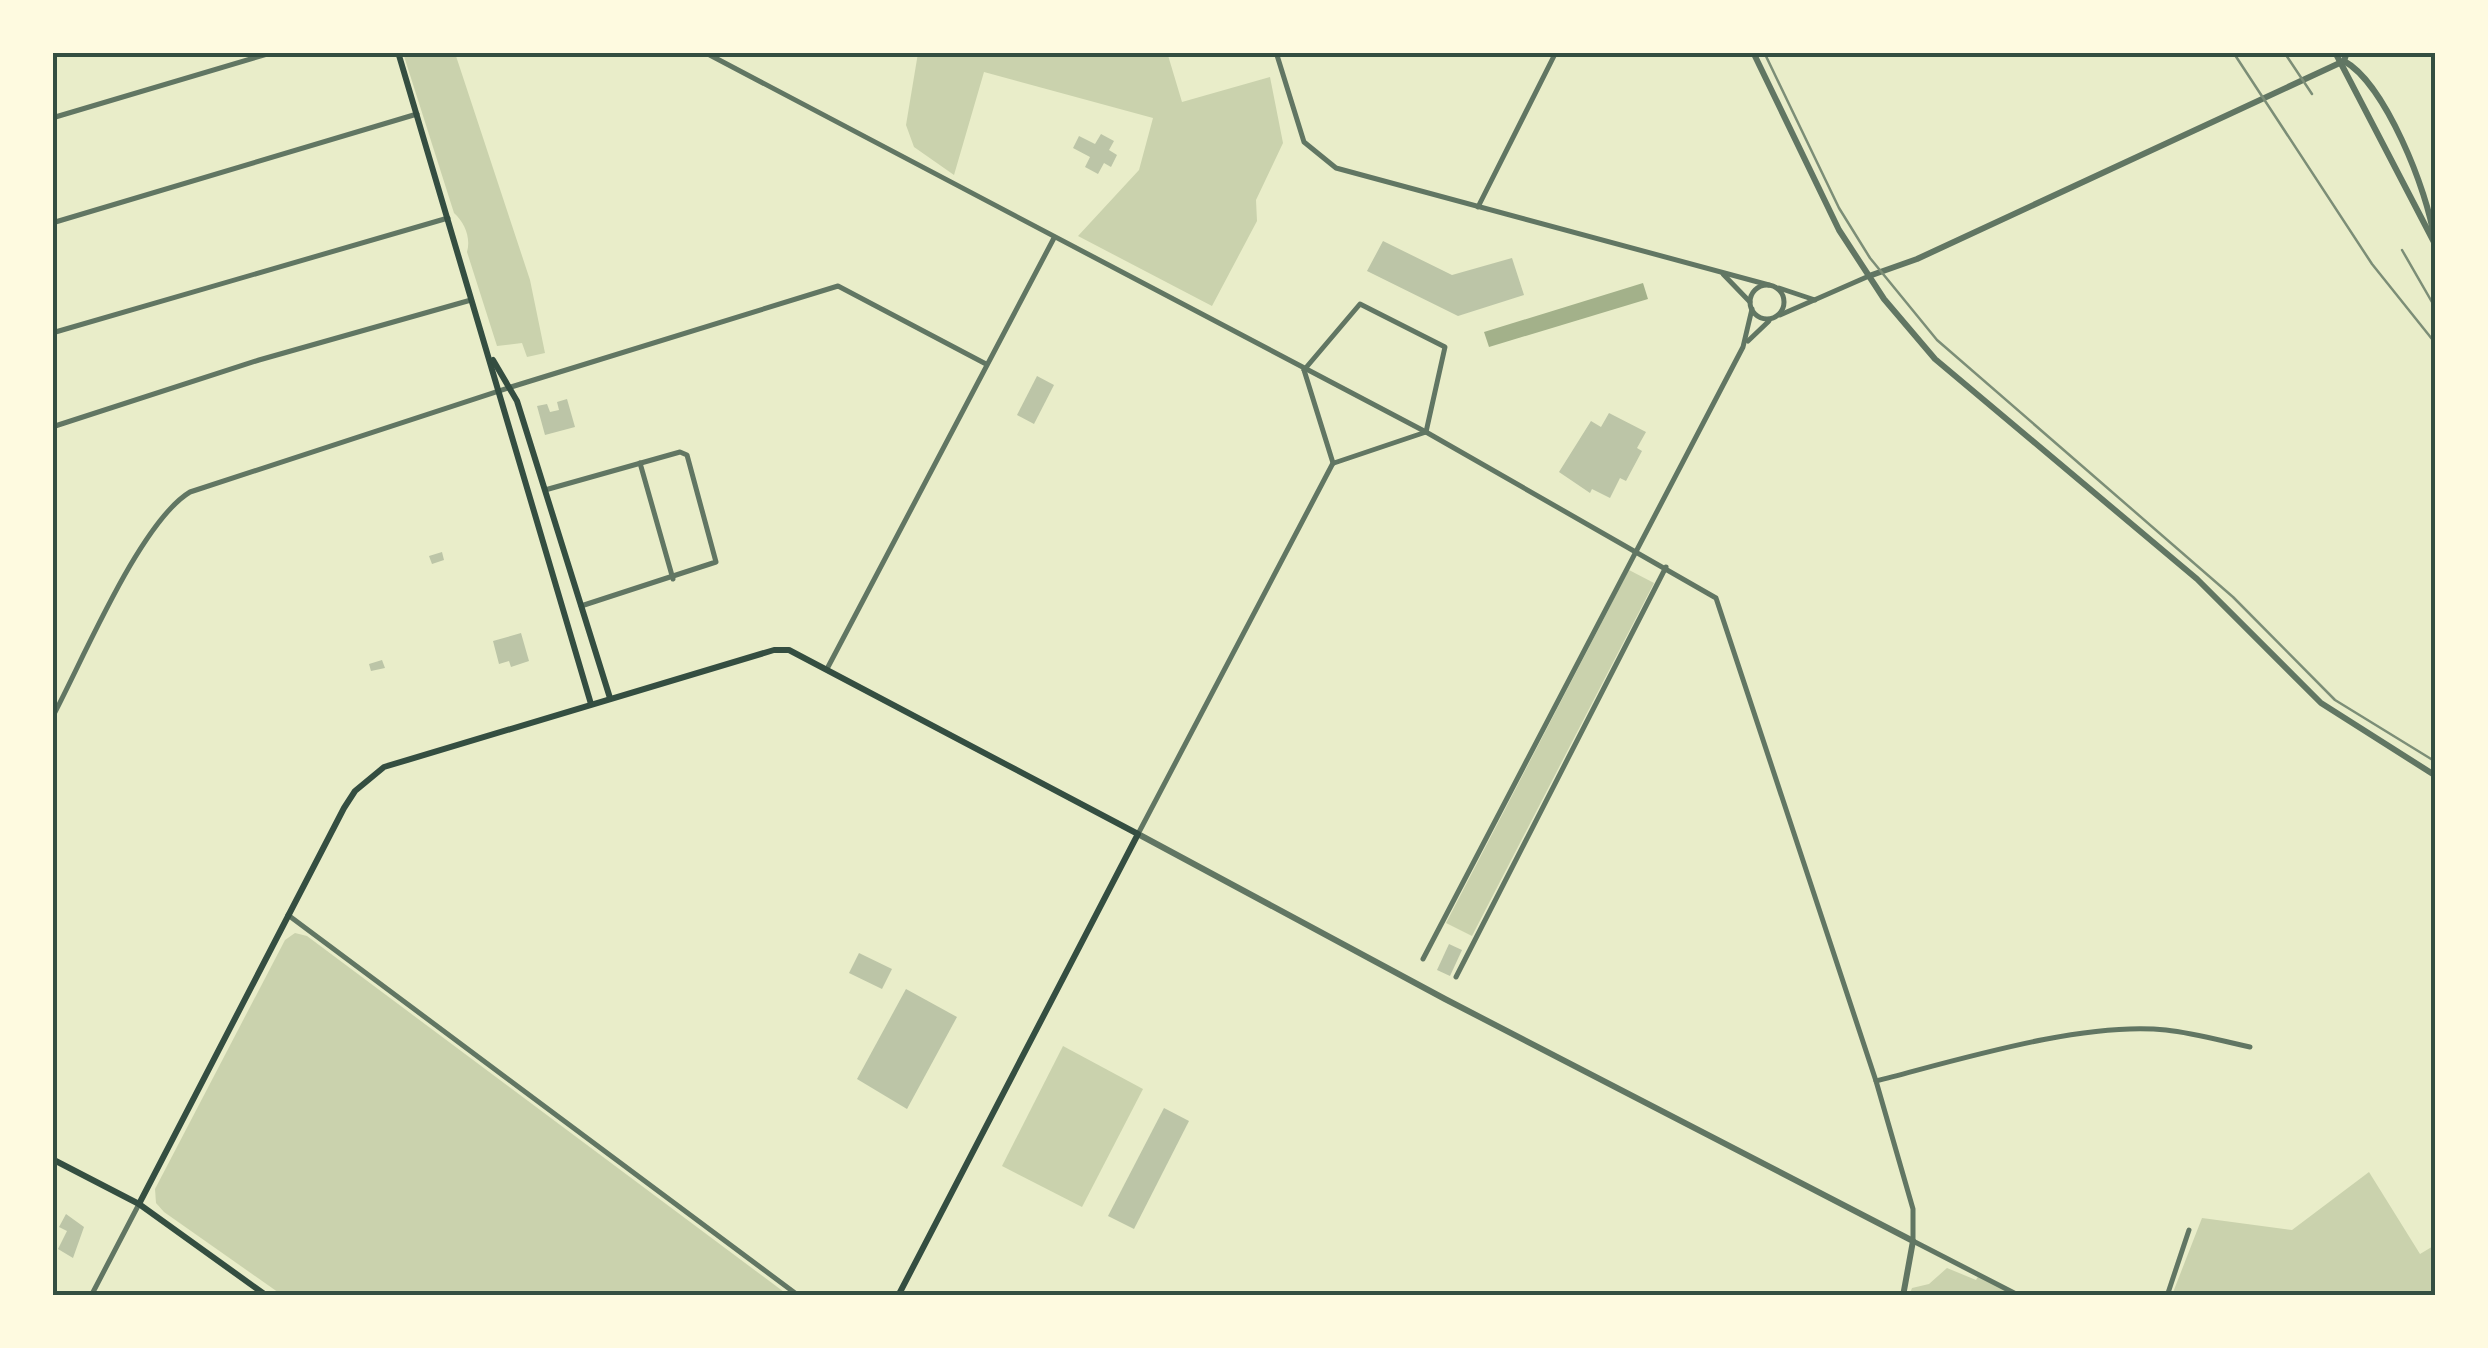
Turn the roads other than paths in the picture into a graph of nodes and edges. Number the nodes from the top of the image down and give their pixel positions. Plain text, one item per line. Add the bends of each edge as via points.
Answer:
1 (274, 52) edge
2 (398, 52) edge
3 (704, 52) edge
4 (1276, 52) edge
5 (1556, 52) edge
6 (1752, 52) edge
7 (2335, 52) edge
8 (2346, 57) edge
9 (416, 114) junction
10 (52, 118) edge
11 (1478, 207) junction
12 (448, 218) junction
13 (52, 224) edge
14 (1054, 238) junction
15 (2436, 245) edge
16 (1716, 270) junction
17 (1869, 276) junction
18 (1772, 286) junction
19 (1823, 298) junction
20 (474, 299) junction
21 (1751, 306) junction
22 (1774, 317) junction
23 (52, 333) edge
24 (1743, 347) junction
25 (492, 358) junction
26 (986, 364) junction
27 (1304, 370) junction
28 (510, 386) junction
29 (497, 392) junction
30 (52, 427) edge
31 (1426, 432) junction
32 (640, 463) junction
33 (1333, 464) junction
34 (545, 490) junction
35 (1635, 550) junction
36 (1666, 567) junction
37 (673, 579) junction
38 (580, 606) junction
39 (828, 668) junction
40 (610, 698) junction
41 (591, 704) junction
42 (52, 718) edge
43 (2436, 776) edge
44 (1138, 834) junction
45 (288, 915) junction
46 (1423, 959) dead end
47 (1456, 977) dead end
48 (2250, 1047) dead end
49 (1876, 1081) junction
50 (52, 1158) edge
51 (139, 1204) junction
52 (2190, 1230) dead end
53 (1913, 1241) junction
54 (91, 1296) edge
55 (267, 1296) edge
56 (799, 1296) edge
57 (898, 1296) edge
58 (1902, 1296) edge
59 (2020, 1296) edge
60 (2167, 1296) edge

1 - 10 street
2 - 9 main road
3 - 14 street
4 - 11 street via 1298,129 1323,162
5 - 11 street
6 - 17 street via 1823,203
7 - 15 street
8 - 15 street via 2379,100 2429,203
8 - 17 street
9 - 12 main road
9 - 13 street
11 - 16 street
12 - 20 main road
12 - 23 street
14 - 26 street
14 - 27 street
16 - 18 street
16 - 21 street
17 - 19 street
17 - 43 street via 1936,358 2197,579 2321,702
18 - 19 street
18 - 21 street via 1754,291
18 - 22 street via 1784,300
19 - 22 street
20 - 25 main road
20 - 30 street
21 - 22 street via 1760,318
21 - 24 street
22 - 24 street
24 - 35 street
25 - 28 main road
25 - 29 main road
26 - 28 street via 838,286
26 - 39 street
27 - 31 street
27 - 31 street via 1360,304 1445,347
27 - 33 street
28 - 29 street
28 - 34 main road
29 - 41 main road
29 - 42 street via 174,502 150,533
31 - 33 street
31 - 35 street
32 - 34 street
32 - 37 street
32 - 37 street via 684,452 716,562
33 - 44 street
34 - 38 main road
35 - 36 street
35 - 46 street
36 - 47 street
36 - 49 street via 1716,598
37 - 38 street
38 - 40 main road
39 - 40 main road via 803,654 774,650
39 - 44 main road
40 - 41 main road
41 - 45 main road via 370,777 344,808
44 - 53 street
44 - 57 main road
45 - 51 main road
45 - 56 street
48 - 49 street via 2167,1030 2127,1030
49 - 53 street via 1914,1209
50 - 51 main road
51 - 54 street
51 - 55 main road
52 - 60 street
53 - 58 street
53 - 59 street

